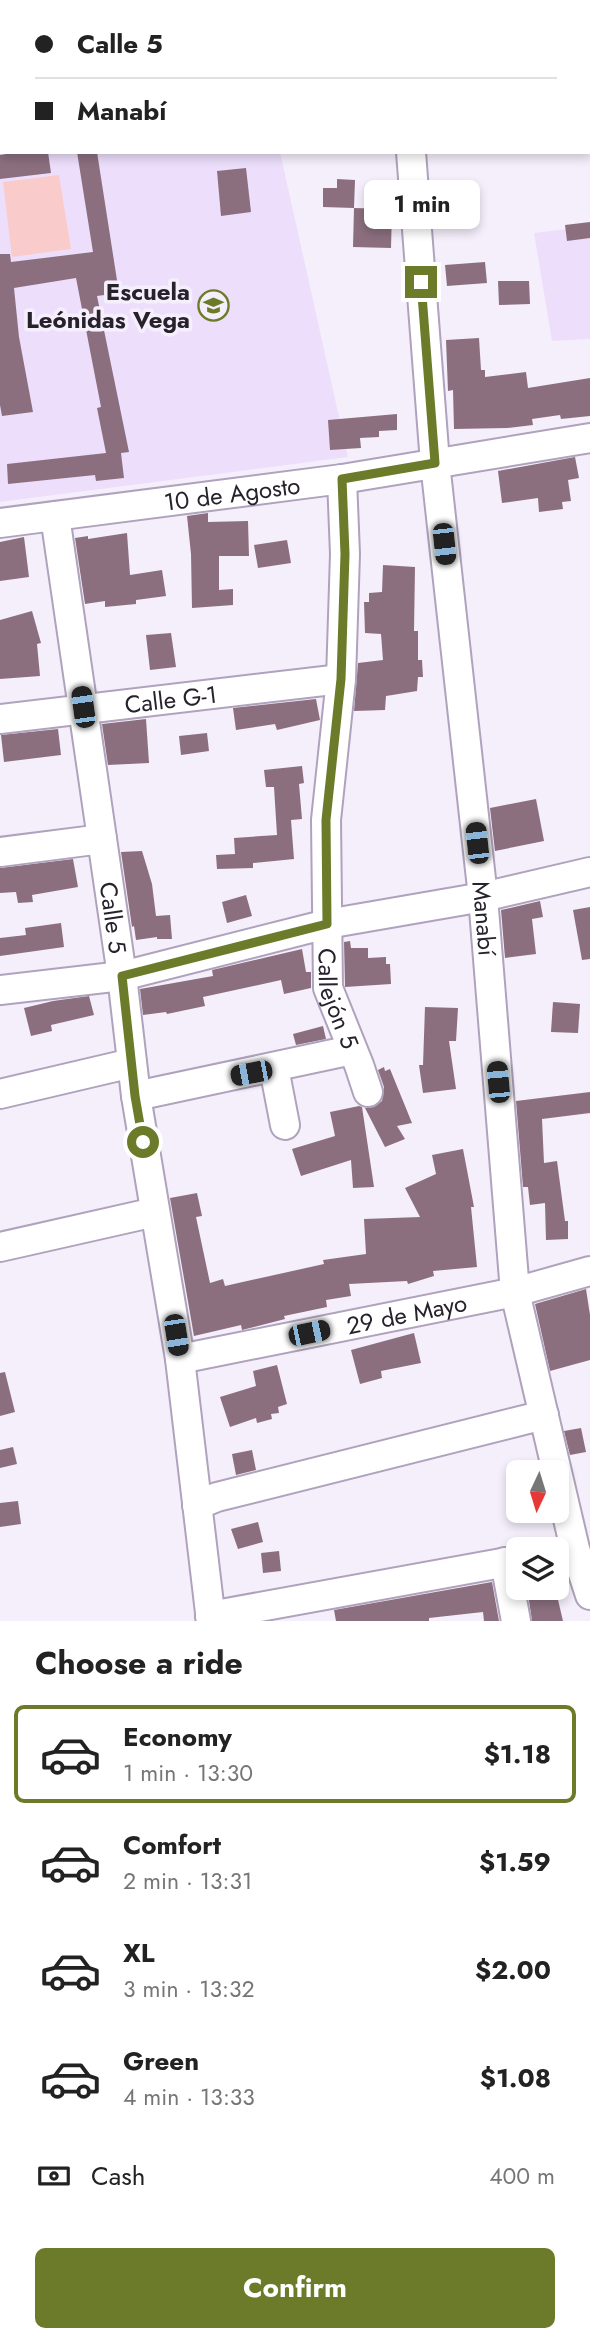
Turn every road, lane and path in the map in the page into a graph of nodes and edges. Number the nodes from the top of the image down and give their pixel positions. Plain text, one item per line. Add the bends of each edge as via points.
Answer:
1 (411, 154) edge
2 (590, 438) edge
3 (435, 463) junction
4 (342, 479) junction
5 (55, 516) junction
6 (0, 523) edge
7 (341, 679) junction
8 (83, 707) junction
9 (0, 719) edge
10 (102, 839) junction
11 (0, 852) edge
12 (590, 872) edge
13 (483, 897) junction
14 (327, 924) junction
15 (122, 976) junction
16 (0, 990) edge
17 (352, 1051) junction
18 (132, 1063) junction
19 (274, 1068) junction
20 (368, 1092) dead end
21 (0, 1094) edge
22 (135, 1096) junction
23 (285, 1125) dead end
24 (155, 1212) junction
25 (0, 1247) edge
26 (590, 1271) edge
27 (515, 1292) junction
28 (180, 1359) junction
29 (544, 1415) junction
30 (197, 1505) junction
31 (574, 1549) edge
32 (506, 1562) edge
33 (590, 1595) edge
34 (515, 1600) edge
35 (211, 1618) edge
36 (516, 1621) edge

1 - 3 street, Manabí
2 - 3 street, 10 de Agosto
3 - 4 street, 10 de Agosto
3 - 13 street, Manabí
4 - 5 street, 10 de Agosto
4 - 7 street, Callejón 5
5 - 6 street, 10 de Agosto
5 - 8 street, Calle 5
7 - 8 street, Calle G-1
7 - 14 street, Callejón 5 via 326,820
8 - 9 street, Calle G-1
8 - 10 street, Calle 5
10 - 11 street
10 - 15 street, Calle 5
12 - 13 street
13 - 14 street
13 - 27 street, Manabí
14 - 15 street
14 - 17 street, Callejón 5 via 328,988
15 - 16 street
15 - 18 street, Calle 5
17 - 19 street
17 - 20 street, Callejón 5
18 - 21 street
18 - 22 street, Calle 5
19 - 22 street
19 - 23 street
22 - 24 street, Calle 5
24 - 25 street
24 - 28 street, Calle 5
26 - 27 street, 29 de Mayo
27 - 28 street, 29 de Mayo
27 - 29 street, Manabí
28 - 30 street, Calle 5
29 - 30 street
29 - 31 street, Manabí
30 - 35 street, Calle 5
31 - 33 street, Manabí
32 - 35 street
34 - 36 street

